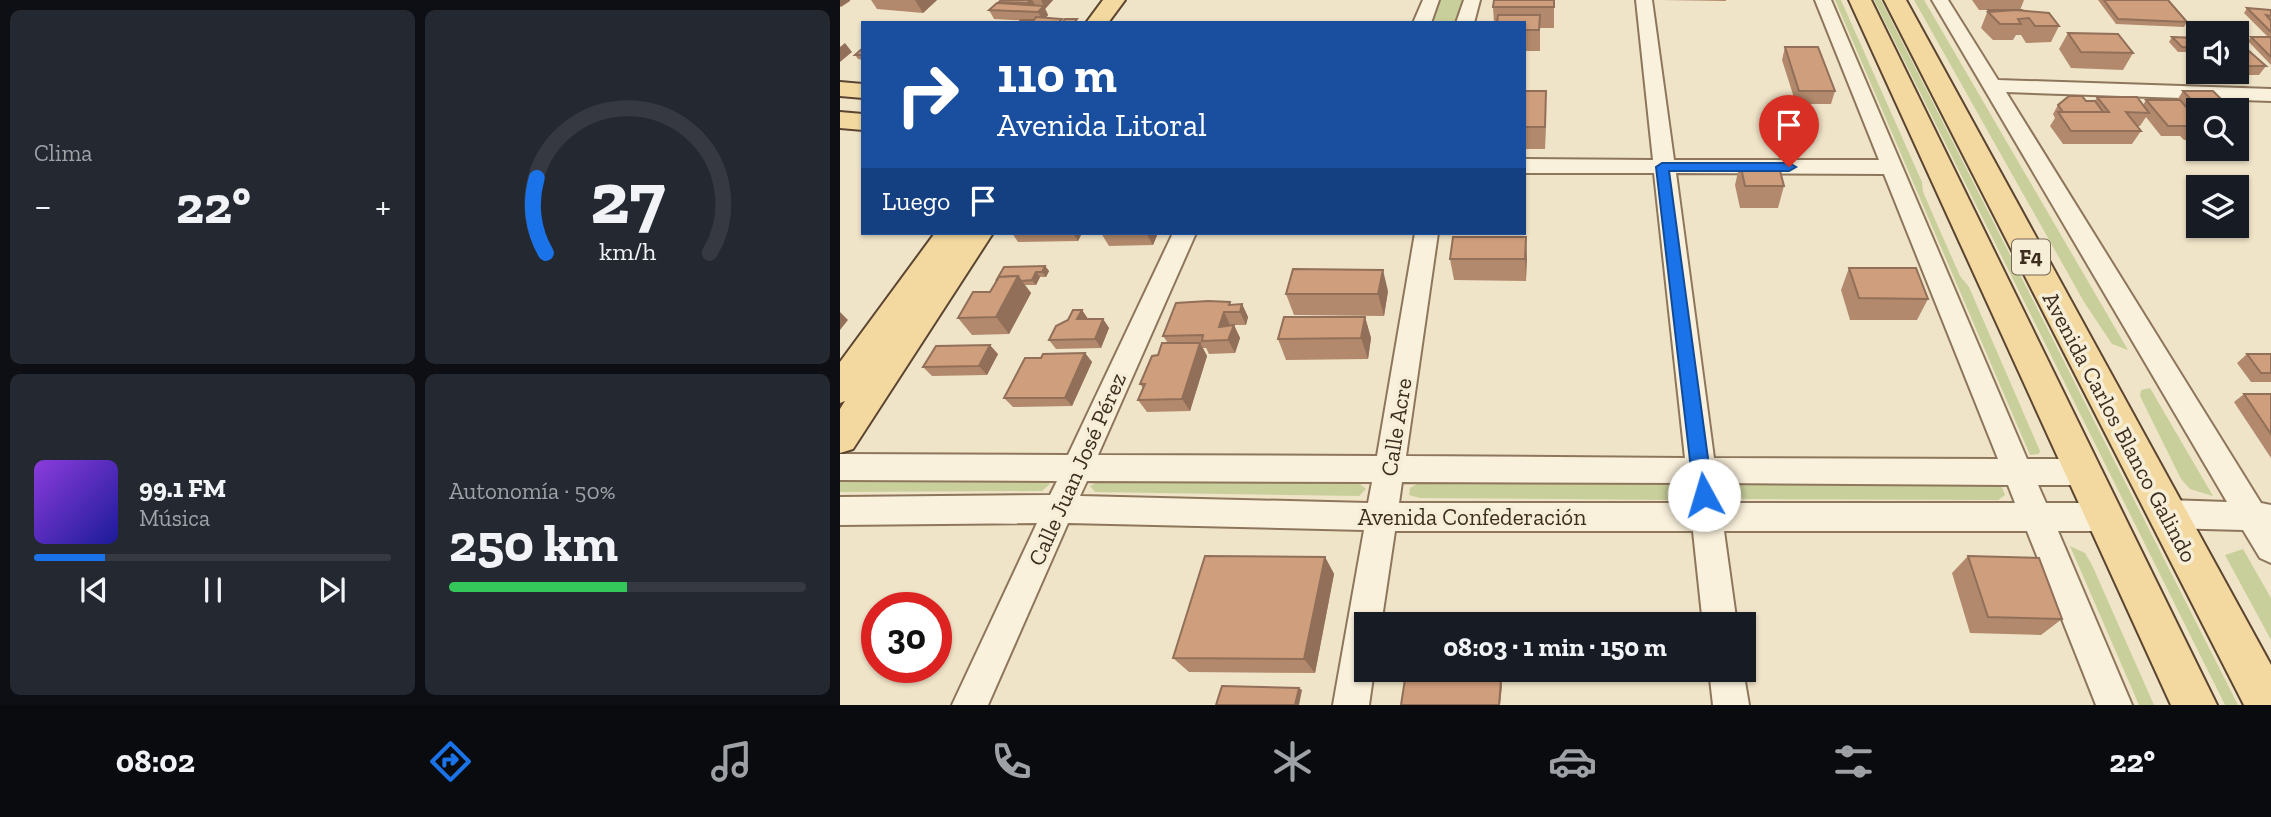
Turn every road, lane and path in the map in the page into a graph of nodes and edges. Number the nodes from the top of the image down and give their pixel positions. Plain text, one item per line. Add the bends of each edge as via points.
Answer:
1 (1114, 0) edge
2 (1135, 0) edge
3 (1431, 0) edge
4 (1472, 0) edge
5 (1644, 0) edge
6 (1823, 0) edge
7 (1860, 0) edge
8 (1895, 0) edge
9 (1940, 0) edge
10 (1098, 21) edge
11 (1120, 21) edge
12 (1423, 21) edge
13 (1466, 21) edge
14 (1992, 86) junction
15 (840, 89) edge
16 (861, 91) edge
17 (2271, 94) edge
18 (840, 120) edge
19 (861, 122) edge
20 (1526, 166) edge
21 (1662, 167) junction
22 (1891, 167) junction
23 (949, 235) edge
24 (977, 235) edge
25 (1183, 235) edge
26 (1427, 235) edge
27 (840, 389) edge
28 (840, 438) edge
29 (1079, 466) junction
30 (840, 467) edge
31 (1390, 469) junction
32 (2018, 471) junction
33 (1701, 472) junction
34 (2083, 472) junction
35 (1060, 509) junction
36 (840, 511) edge
37 (2166, 514) junction
38 (1382, 517) junction
39 (2036, 517) junction
40 (2104, 517) junction
41 (2262, 517) edge
42 (1706, 518) junction
43 (2271, 548) edge
44 (1718, 612) edge
45 (1728, 682) edge
46 (970, 705) edge
47 (1351, 705) edge
48 (1731, 705) edge
49 (2114, 705) edge
50 (2194, 705) edge
51 (2268, 705) edge

1 - 10 main road
2 - 11 main road
3 - 12 street
4 - 13 street
5 - 21 street
6 - 22 street
7 - 34 main road, Avenida Carlos Blanco Galindo / F4
8 - 37 main road, Avenida Carlos Blanco Galindo / F4
9 - 14 street
14 - 17 street
14 - 41 street
15 - 16 main road
18 - 19 main road
20 - 21 street
21 - 22 street
21 - 33 street
22 - 32 street
23 - 27 main road
24 - 28 main road
25 - 29 street, Calle Juan José Pérez
26 - 31 street, Calle Acre
29 - 30 street, Avenida Confederación
29 - 31 street, Avenida Confederación
29 - 35 street, Calle Juan José Pérez
31 - 33 street, Avenida Confederación
31 - 38 street, Calle Acre
32 - 33 street, Avenida Confederación
32 - 34 street, Avenida Confederación
32 - 39 street
33 - 42 street
34 - 40 main road, Avenida Carlos Blanco Galindo / F4
35 - 36 street, Avenida Confederación
35 - 38 street, Avenida Confederación
35 - 46 street, Calle Juan José Pérez
37 - 41 street
37 - 51 main road, Avenida Carlos Blanco Galindo / F4
38 - 42 street, Avenida Confederación
38 - 47 street, Calle Acre
39 - 40 street, Avenida Confederación
39 - 42 street, Avenida Confederación
39 - 49 street
40 - 50 main road, Avenida Carlos Blanco Galindo / F4
41 - 43 street
42 - 44 street
45 - 48 street

